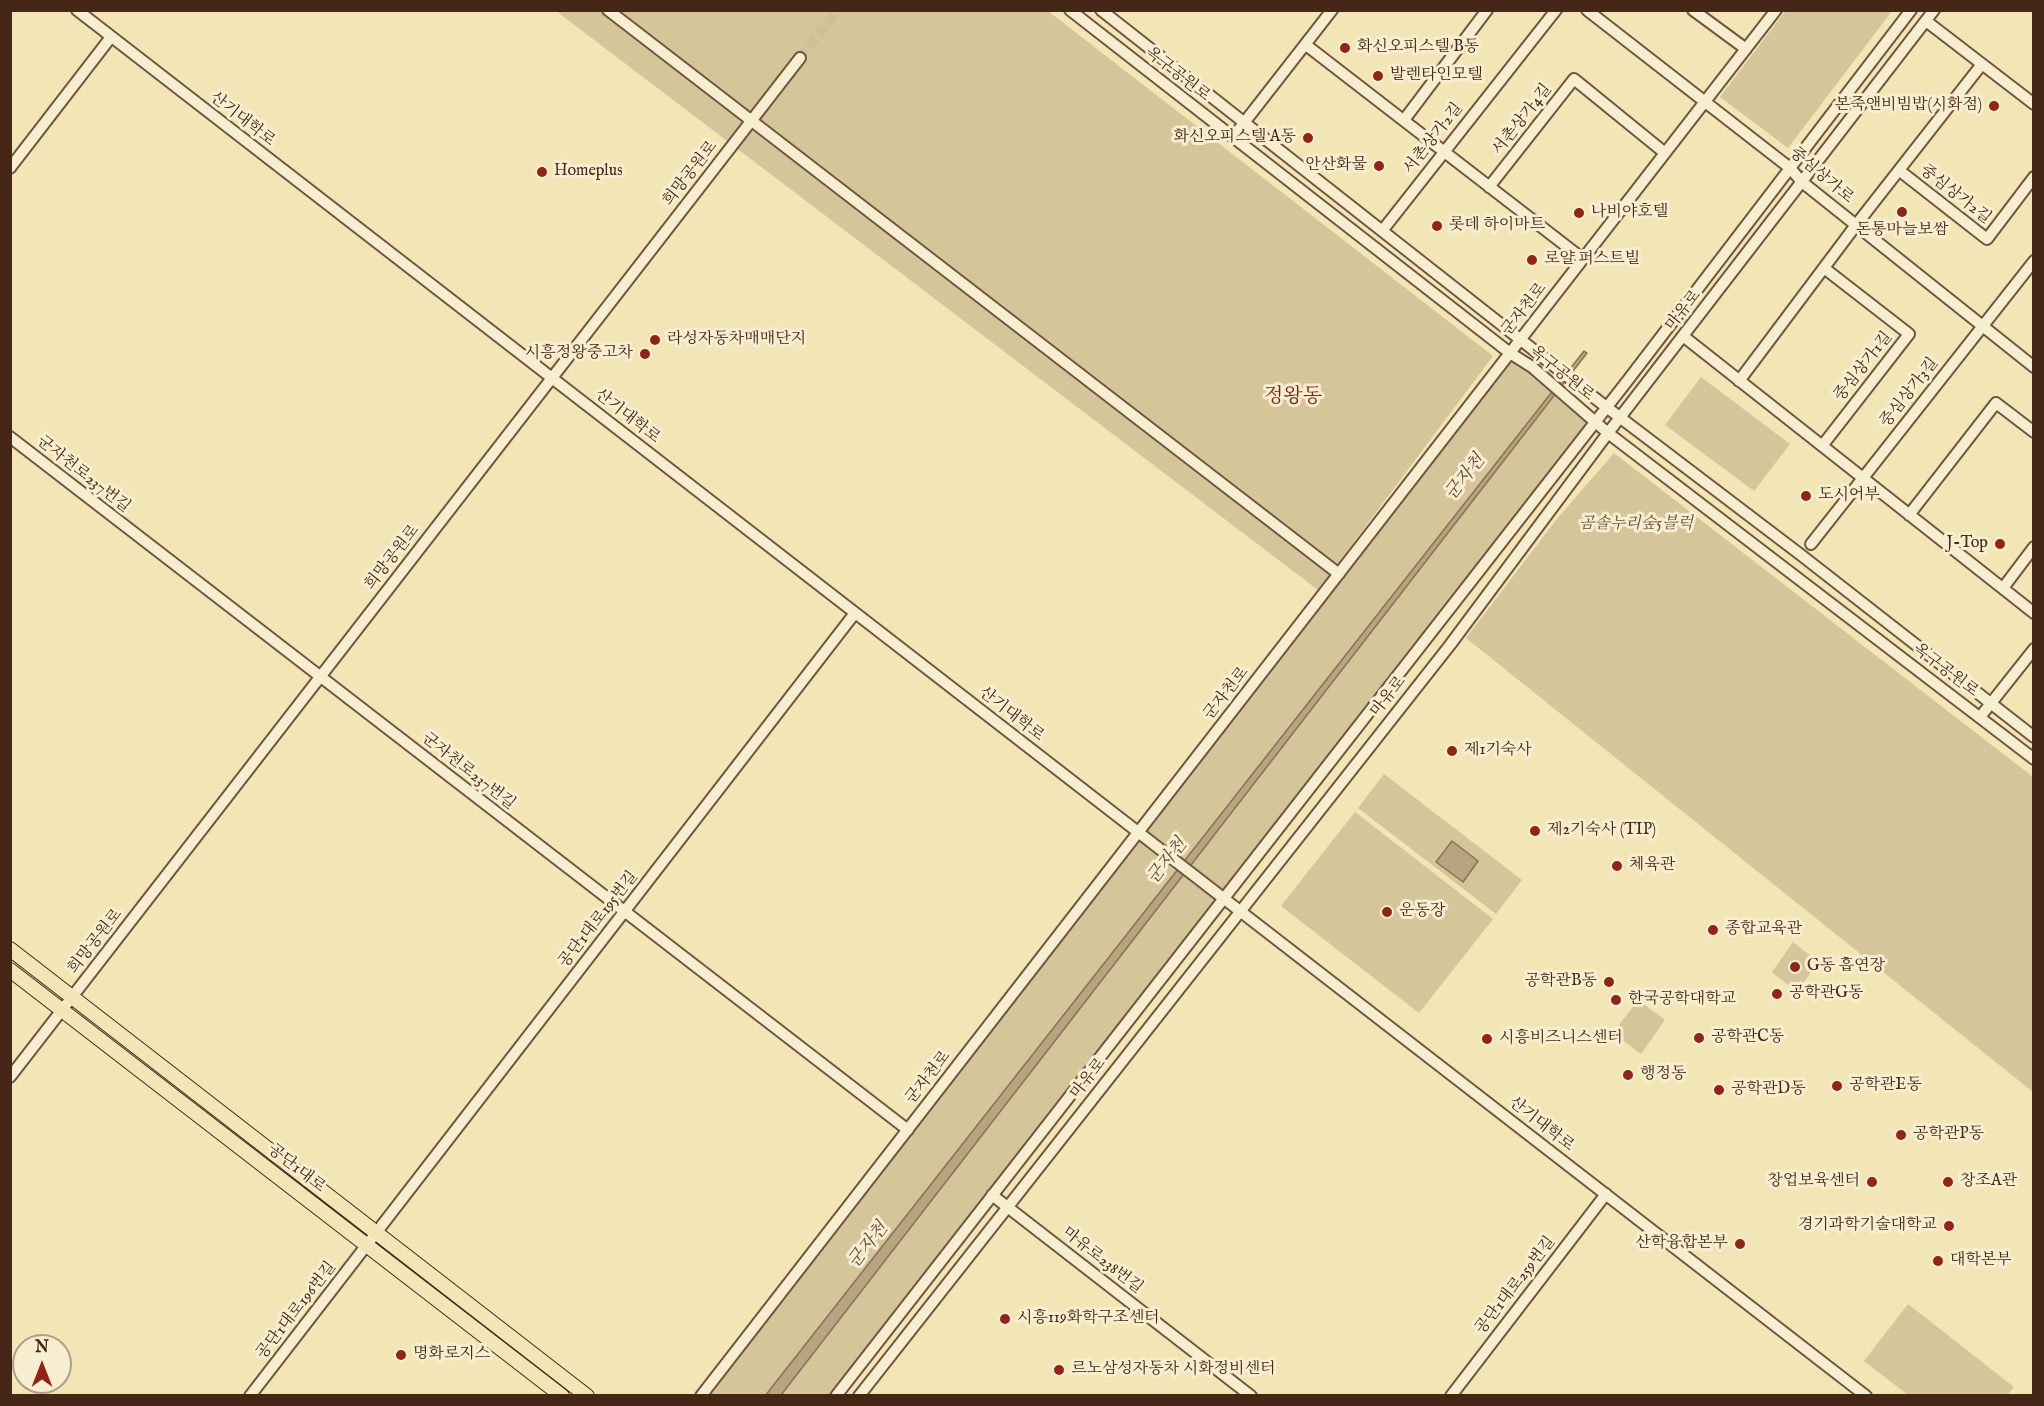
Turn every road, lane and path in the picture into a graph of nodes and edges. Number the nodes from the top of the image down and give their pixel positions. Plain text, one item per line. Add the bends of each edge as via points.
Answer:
1 (77, 10) edge
2 (608, 10) edge
3 (1070, 10) edge
4 (1101, 10) edge
5 (1332, 10) edge
6 (1487, 10) edge
7 (1556, 10) edge
8 (1587, 10) edge
9 (1694, 10) edge
10 (1776, 10) edge
11 (1911, 10) edge
12 (1934, 10) edge
13 (1926, 21) junction
14 (111, 37) junction
15 (1305, 45) junction
16 (1746, 49) junction
17 (800, 58) tunnel mouth
18 (1982, 64) junction
19 (1705, 102) junction
20 (2034, 104) edge
21 (1404, 120) junction
22 (751, 121) junction
23 (1245, 124) junction
24 (1233, 137) junction
25 (1443, 151) junction
26 (1665, 153) junction
27 (10, 168) edge
28 (1790, 168) junction
29 (1900, 171) junction
30 (2034, 177) edge
31 (1802, 182) junction
32 (1489, 187) junction
33 (1856, 225) junction
34 (1382, 231) junction
35 (1583, 259) junction
36 (2034, 261) edge
37 (1824, 268) junction
38 (1982, 326) junction
39 (1683, 336) junction
40 (1521, 339) junction
41 (1510, 353) junction
42 (2034, 367) edge
43 (552, 378) junction
44 (1739, 381) junction
45 (1605, 406) junction
46 (1620, 418) junction
47 (1593, 421) junction
48 (2034, 432) edge
49 (1608, 433) junction
50 (10, 437) edge
51 (1822, 446) junction
52 (1862, 478) junction
53 (1909, 515) junction
54 (1811, 544) dead end
55 (2034, 547) edge
56 (1339, 574) junction
57 (2002, 588) junction
58 (855, 613) junction
59 (2034, 613) edge
60 (2034, 649) edge
61 (321, 676) junction
62 (1991, 704) junction
63 (1980, 717) junction
64 (2034, 737) edge
65 (2034, 759) edge
66 (1138, 832) junction
67 (1224, 898) junction
68 (625, 911) junction
69 (1240, 911) junction
70 (10, 949) edge
71 (10, 970) edge
72 (72, 997) junction
73 (62, 1010) junction
74 (10, 1077) edge
75 (908, 1130) junction
76 (1606, 1194) junction
77 (992, 1195) junction
78 (1007, 1207) junction
79 (376, 1232) junction
80 (367, 1245) junction
81 (250, 1395) edge
82 (562, 1395) edge
83 (587, 1395) edge
84 (701, 1395) edge
85 (836, 1395) edge
86 (859, 1395) edge
87 (1251, 1395) edge
88 (1450, 1395) edge
89 (1866, 1395) edge

1 - 14 street, 산기대학로
2 - 22 street
3 - 24 street, 옥구공원로
4 - 23 street, 옥구공원로
5 - 15 street
6 - 21 street
7 - 25 street, 서촌상가2길
8 - 19 street, 중심상가로
9 - 16 street
10 - 16 street, 군자천로
11 - 28 street, 마유로
12 - 13 street, 마유로
13 - 18 street
13 - 31 street, 마유로
14 - 27 street
14 - 43 street, 산기대학로
15 - 21 street
15 - 23 street
16 - 19 street, 군자천로
17 - 22 street, 희망공원로
18 - 20 street
18 - 29 street, 중심상가2길
19 - 26 street, 군자천로
19 - 28 street, 중심상가로
21 - 25 street
22 - 43 street, 희망공원로
22 - 56 street
23 - 24 street
23 - 34 street, 옥구공원로
24 - 41 street, 옥구공원로
25 - 32 street
25 - 34 street, 서촌상가2길
26 - 32 street, 서촌상가4길 via 1574,79
26 - 35 street, 군자천로
28 - 31 street, 중심상가로
28 - 45 street, 마유로
29 - 30 street, 중심상가2길 via 1987,239
29 - 33 street, 중심상가2길
31 - 33 street, 중심상가로
31 - 39 street, 마유로
32 - 35 street
33 - 37 street
33 - 38 street, 중심상가로
34 - 40 street, 옥구공원로
35 - 40 street, 군자천로
36 - 38 street, 중심상가3길
37 - 44 street
37 - 51 street, 중심상가1길 via 1909,334
38 - 42 street, 중심상가로
38 - 52 street, 중심상가3길
39 - 44 street
39 - 46 street, 마유로
40 - 41 street, 군자천로
40 - 45 street, 옥구공원로
41 - 47 street, 옥구공원로 via 1532,367
41 - 56 street, 군자천로
43 - 58 street, 산기대학로
43 - 61 street, 희망공원로
44 - 51 street
45 - 46 street, 옥구공원로
45 - 47 street, 마유로
46 - 49 street, 마유로
46 - 62 street, 옥구공원로
47 - 49 street, 옥구공원로
47 - 67 street, 마유로
48 - 53 street via 1996,404
49 - 63 street, 옥구공원로
49 - 69 street, 마유로 via 1450,645
50 - 61 street, 군자천로237번길
51 - 52 street
52 - 53 street
52 - 54 street, 중심상가3길
53 - 57 street
55 - 57 street
56 - 66 street, 군자천로
57 - 59 street
58 - 66 street, 산기대학로
58 - 68 street, 공단1대로195번길
60 - 62 street
61 - 68 street, 군자천로237번길
61 - 72 street, 희망공원로
62 - 63 street
62 - 64 street, 옥구공원로
63 - 65 street, 옥구공원로
66 - 67 street, 산기대학로
66 - 75 street, 군자천로
67 - 69 street, 산기대학로
67 - 77 street, 마유로
68 - 75 street, 군자천로237번길
68 - 79 street, 공단1대로195번길
69 - 76 street, 산기대학로
69 - 78 street, 마유로
70 - 72 main road
71 - 73 main road, 공단1대로
72 - 73 street, 희망공원로
72 - 79 main road
73 - 74 street, 희망공원로
73 - 80 main road, 공단1대로
75 - 84 street, 군자천로
76 - 88 street, 공단1대로259번길
76 - 89 street, 산기대학로
77 - 78 street, 마유로238번길
77 - 85 street, 마유로
78 - 86 street, 마유로
78 - 87 street, 마유로238번길
79 - 80 street, 공단1대로195번길
79 - 83 main road
80 - 81 street, 공단1대로196번길
80 - 82 main road, 공단1대로

